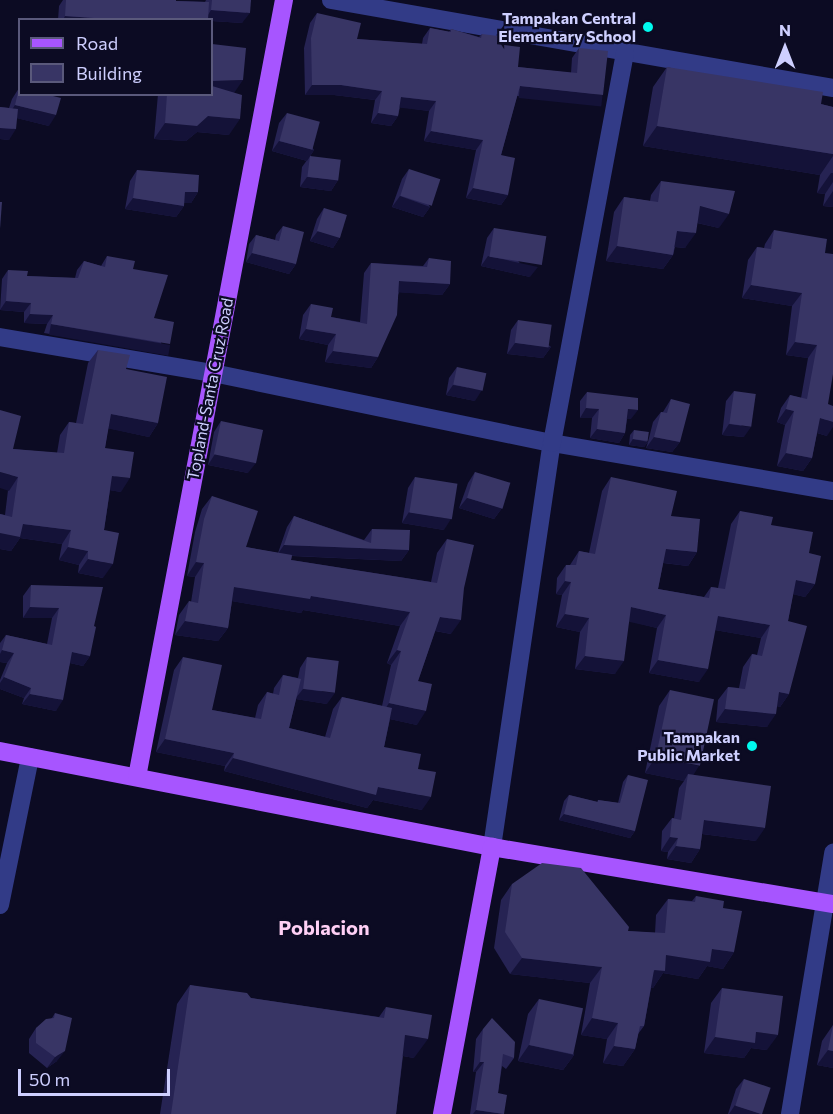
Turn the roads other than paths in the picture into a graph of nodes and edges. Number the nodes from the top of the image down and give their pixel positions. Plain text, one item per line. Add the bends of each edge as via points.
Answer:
1 (284, 0) edge
2 (331, 0) edge
3 (625, 53) junction
4 (833, 88) edge
5 (0, 337) edge
6 (213, 374) junction
7 (552, 443) junction
8 (833, 491) edge
9 (0, 751) edge
10 (30, 757) junction
11 (137, 777) junction
12 (492, 847) junction
13 (833, 853) edge
14 (829, 903) edge
15 (0, 905) edge
16 (442, 1114) edge
17 (790, 1114) edge

1 - 6 main road, Topland-Santa Cruz Road
2 - 3 street
3 - 4 street
3 - 7 street
5 - 6 street
6 - 7 street
6 - 11 main road, Topland-Santa Cruz Road
7 - 8 street
7 - 12 street
9 - 10 main road
10 - 11 main road
10 - 15 street
11 - 12 main road
12 - 14 main road
12 - 16 main road
13 - 14 street
14 - 17 street

